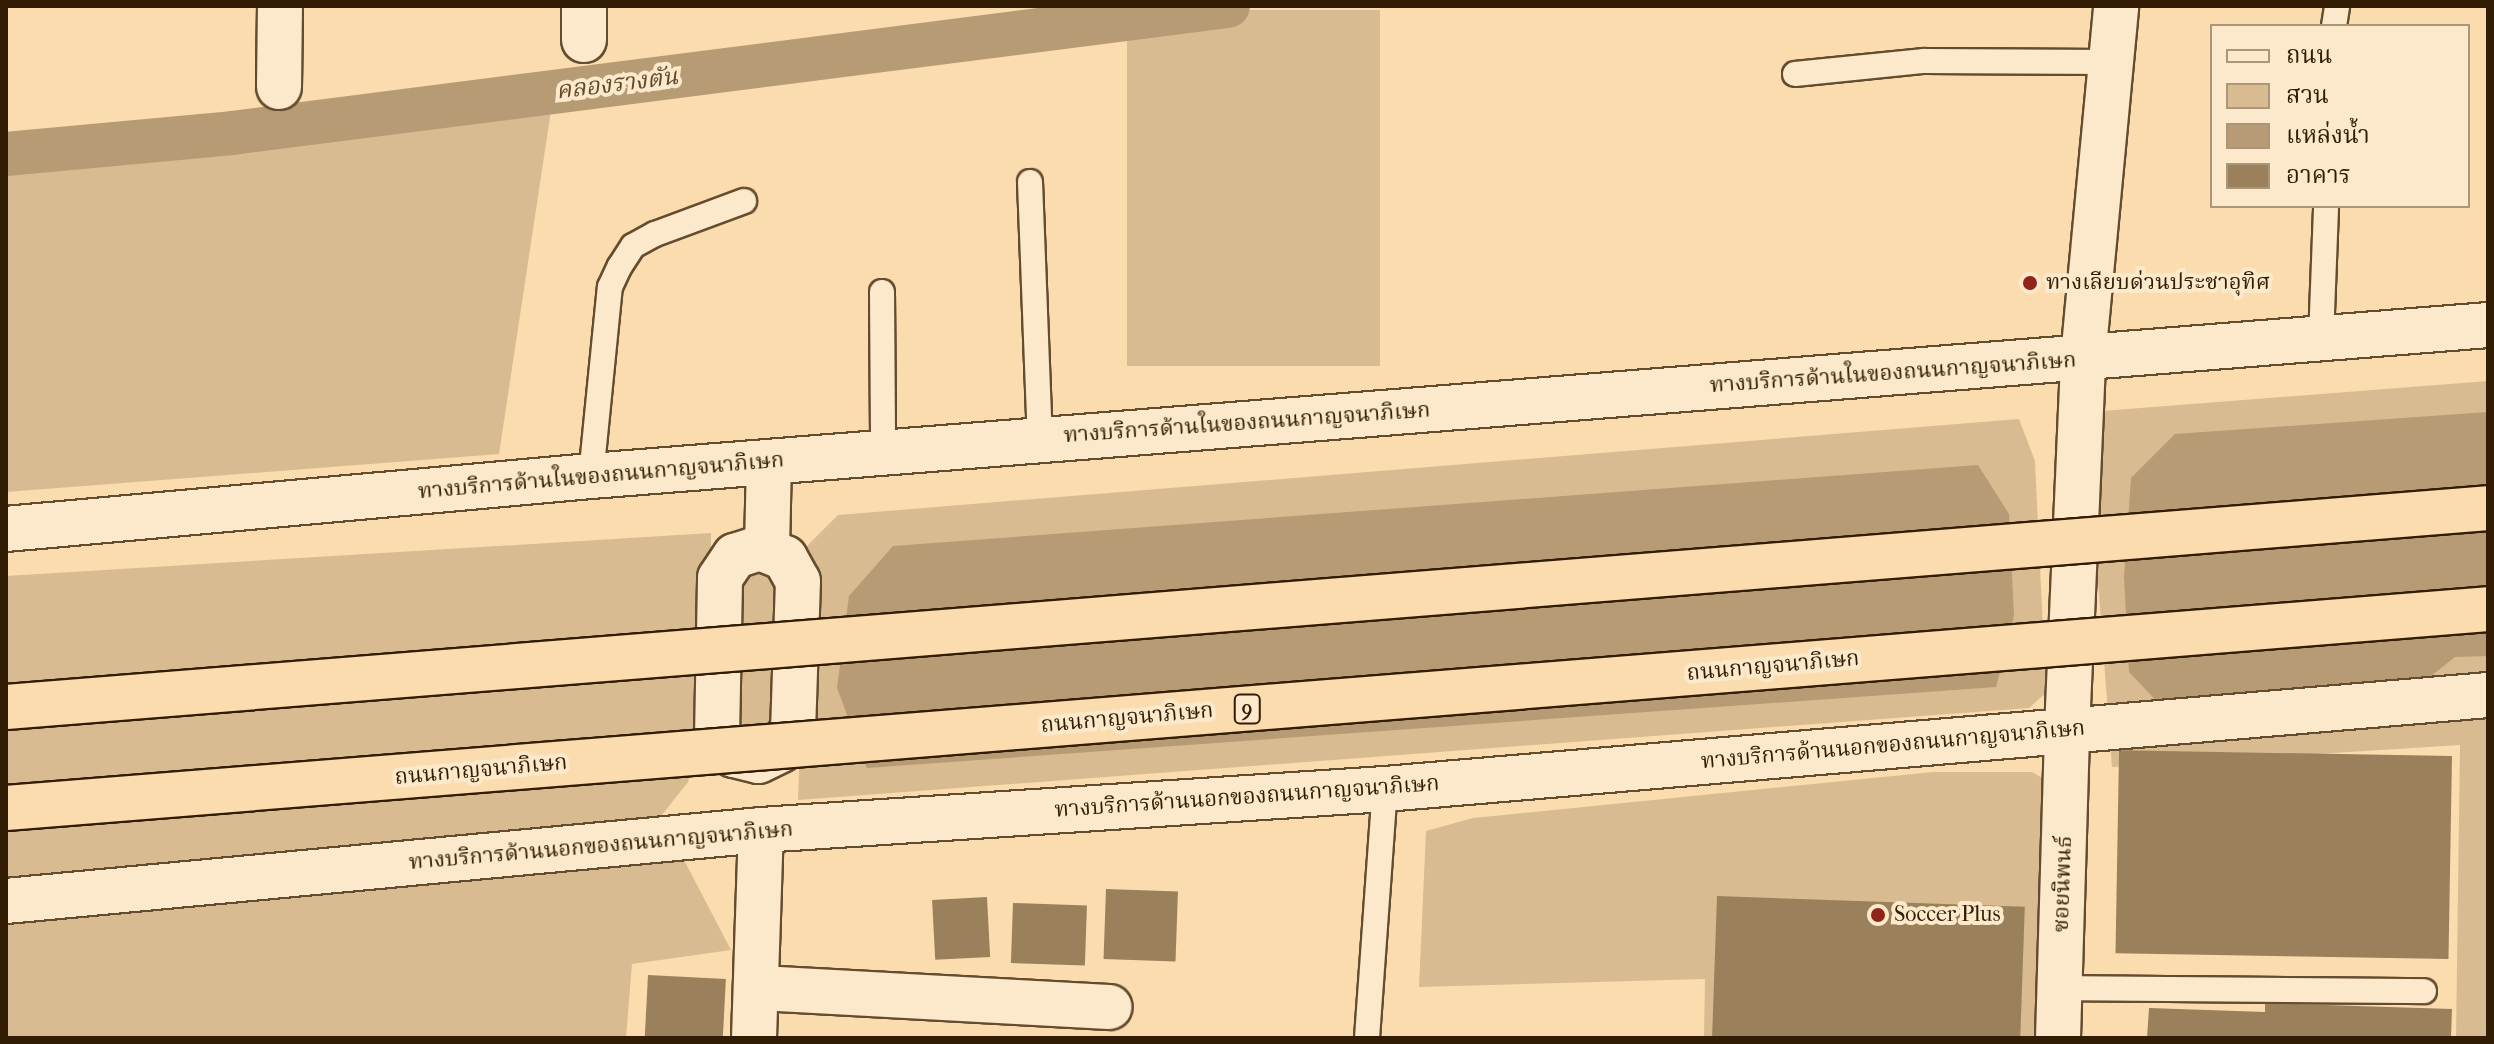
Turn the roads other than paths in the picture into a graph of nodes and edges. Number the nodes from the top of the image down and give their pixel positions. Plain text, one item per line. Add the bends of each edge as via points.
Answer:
1 (280, 6) edge
2 (2116, 6) edge
3 (2108, 62) junction
4 (1795, 74) dead end
5 (279, 87) dead end
6 (1030, 182) dead end
7 (744, 201) dead end
8 (2326, 208) edge
9 (882, 292) dead end
10 (2488, 325) edge
11 (2321, 339) junction
12 (2083, 358) junction
13 (1040, 439) junction
14 (883, 452) junction
15 (769, 462) junction
16 (591, 476) junction
17 (2488, 508) edge
18 (6, 529) edge
19 (767, 549) junction
20 (2488, 609) edge
21 (2488, 695) edge
22 (6, 707) edge
23 (2067, 730) junction
24 (764, 759) junction
25 (1385, 789) junction
26 (6, 808) edge
27 (761, 830) junction
28 (6, 901) edge
29 (759, 988) junction
30 (2060, 988) junction
31 (2424, 991) dead end
32 (1109, 1007) dead end
33 (754, 1038) edge
34 (1367, 1038) edge
35 (2058, 1038) edge

1 - 5 main road
2 - 3 main road, ซอยนิพนธ์
3 - 4 lane via 1924,61
3 - 12 main road, ซอยนิพนธ์
6 - 13 lane
7 - 16 lane via 655,234 633,246 620,266 610,287
8 - 11 lane
9 - 14 lane
10 - 11 main road, ทางบริการด้านในของถนนกาญจนาภิเษก
11 - 12 main road, ทางบริการด้านในของถนนกาญจนาภิเษก
12 - 13 main road, ทางบริการด้านในของถนนกาญจนาภิเษก
12 - 23 main road, ซอยนิพนธ์
13 - 14 main road, ทางบริการด้านในของถนนกาญจนาภิเษก
14 - 15 main road, ทางบริการด้านในของถนนกาญจนาภิเษก
15 - 16 main road, ทางบริการด้านในของถนนกาญจนาภิเษก
15 - 19 main road
16 - 18 main road, ทางบริการด้านในของถนนกาญจนาภิเษก
17 - 22 highway, bridge
19 - 24 main road via 785,558 798,581 793,728 781,750
19 - 24 main road via 735,556 726,565 719,591 717,737 734,755
20 - 26 highway, ถนนกาญจนาภิเษก / 9, bridge
21 - 23 main road, ทางบริการด้านนอกของถนนกาญจนาภิเษก
23 - 25 main road, ทางบริการด้านนอกของถนนกาญจนาภิเษก
23 - 30 main road, ซอยนิพนธ์
24 - 27 main road
25 - 27 main road, ทางบริการด้านนอกของถนนกาญจนาภิเษก
25 - 34 lane
27 - 28 main road, ทางบริการด้านนอกของถนนกาญจนาภิเษก
27 - 29 main road
29 - 32 main road
29 - 33 main road
30 - 31 lane
30 - 35 main road, ซอยนิพนธ์

